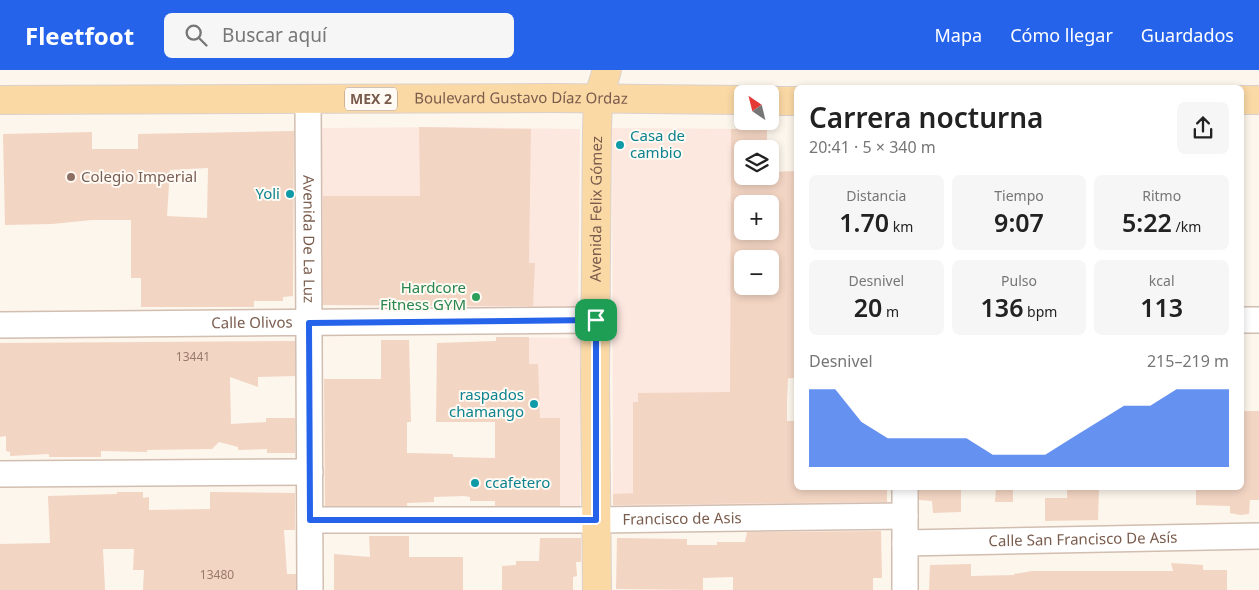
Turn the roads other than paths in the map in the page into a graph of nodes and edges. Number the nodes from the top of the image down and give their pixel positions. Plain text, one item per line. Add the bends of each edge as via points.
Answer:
1 (607, 70) edge
2 (308, 98) junction
3 (598, 99) junction
4 (0, 100) edge
5 (734, 100) edge
6 (1244, 100) edge
7 (1259, 100) edge
8 (779, 101) edge
9 (794, 101) edge
10 (596, 320) junction
11 (1244, 320) edge
12 (1259, 320) edge
13 (309, 323) junction
14 (0, 325) edge
15 (310, 472) junction
16 (0, 474) edge
17 (905, 490) edge
18 (905, 516) junction
19 (310, 520) junction
20 (596, 520) junction
21 (1259, 536) edge
22 (905, 542) junction
23 (310, 590) edge
24 (597, 590) edge
25 (905, 590) edge

1 - 3 main road, Avenida Felix Gómez
2 - 3 main road, Boulevard Gustavo Díaz Ordaz / MEX 2
2 - 4 main road, Boulevard Gustavo Díaz Ordaz / MEX 2
2 - 13 street, Avenida De La Luz
3 - 5 main road, Boulevard Gustavo Díaz Ordaz / MEX 2
3 - 10 main road, Avenida Felix Gómez
6 - 7 main road
8 - 9 main road
10 - 13 street, Calle Olivos
10 - 20 main road, Avenida Felix Gómez
11 - 12 street
13 - 14 street, Calle Olivos
13 - 15 street, Avenida De La Luz
15 - 16 street
15 - 19 street, Avenida De La Luz
17 - 18 street
18 - 20 street, Francisco de Asis
18 - 22 street
19 - 20 street, Francisco de Asis
19 - 23 street, Avenida De La Luz
20 - 24 main road, Avenida Felix Gómez
21 - 22 street, Calle San Francisco De Asís
22 - 25 street

